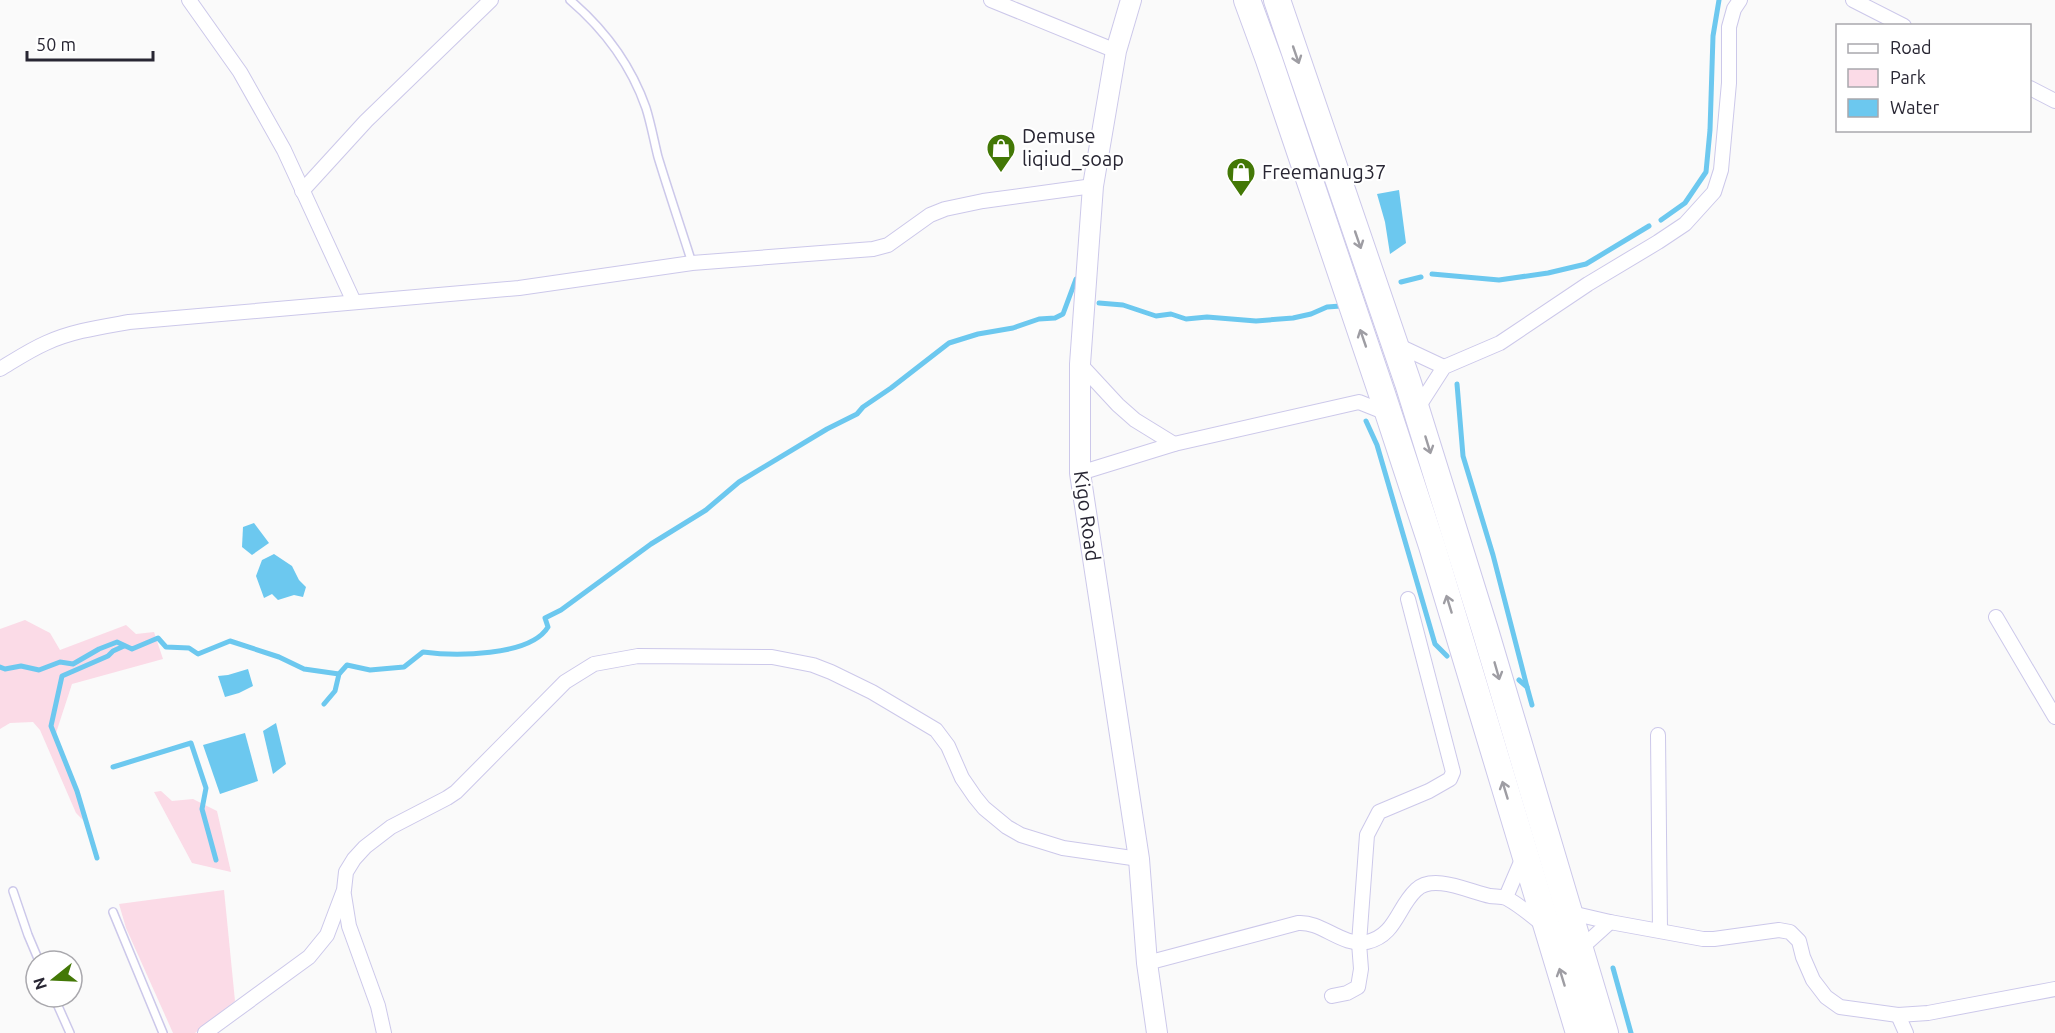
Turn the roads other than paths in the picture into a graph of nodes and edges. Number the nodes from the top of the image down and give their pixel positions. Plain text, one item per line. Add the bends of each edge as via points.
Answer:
1 (189, 0) edge
2 (491, 0) edge
3 (570, 0) edge
4 (1131, 0) edge
5 (1247, 0) edge
6 (1277, 0) edge
7 (1740, 0) edge
8 (1853, 0) edge
9 (996, 1) edge
10 (1900, 24) edge
11 (1116, 51) junction
12 (2031, 89) edge
13 (2055, 101) edge
14 (1093, 186) junction
15 (302, 191) junction
16 (692, 263) junction
17 (354, 302) junction
18 (1395, 344) junction
19 (1080, 364) junction
20 (1444, 367) junction
21 (0, 369) edge
22 (1376, 377) junction
23 (1359, 402) junction
24 (1417, 409) junction
25 (1389, 414) junction
26 (1174, 444) junction
27 (1080, 473) junction
28 (1408, 599) dead end
29 (1996, 617) dead end
30 (2055, 717) edge
31 (1658, 735) dead end
32 (1525, 854) junction
33 (1139, 859) junction
34 (344, 890) junction
35 (14, 891) dead end
36 (1506, 897) junction
37 (113, 912) dead end
38 (1567, 912) junction
39 (1610, 922) junction
40 (1547, 927) junction
41 (1660, 930) junction
42 (1359, 943) junction
43 (34, 949) edge
44 (1579, 950) junction
45 (1147, 963) junction
46 (2055, 990) edge
47 (1332, 996) dead end
48 (59, 1009) edge
49 (1898, 1015) junction
50 (70, 1033) edge
51 (163, 1033) edge
52 (205, 1033) edge
53 (384, 1033) edge
54 (1157, 1033) edge
55 (1579, 1033) edge
56 (1605, 1033) edge
57 (1906, 1033) edge

1 - 15 street via 240,72
2 - 15 street via 366,121
3 - 16 lane via 612,44 631,74 645,107
4 - 11 street, Kigo Road
22 -> 5 highway
6 -> 18 highway
7 - 20 street via 1730,27 1721,170 1714,192 1703,207 1685,224 1500,343
8 - 10 street
9 - 11 street
11 - 14 street, Kigo Road
12 - 13 street
14 - 16 street via 945,208 930,214 888,245 873,249
14 - 19 street, Kigo Road
15 - 17 street
16 - 17 street via 519,288
17 - 21 street via 129,322 79,331 46,343
18 - 20 street
18 - 24 highway
19 - 26 street via 1135,420
19 - 27 street, Kigo Road
20 - 24 street
22 - 23 street
22 - 25 highway
23 - 25 street
23 - 26 street
24 -> 38 highway
32 -> 25 highway
26 - 27 street
27 - 33 street, Kigo Road
28 - 42 street via 1453,772 1450,779 1429,791 1379,812 1367,834
29 - 30 street
31 - 41 street
32 - 36 street
32 - 40 highway
33 - 34 street via 1063,848 1007,826 975,797 936,730 831,672 772,657 638,656 594,664 565,682 456,792 391,827 365,848 346,872
33 - 45 street, Kigo Road
34 - 52 street via 327,935 309,957
34 - 53 street via 349,926
35 - 43 lane
36 - 40 street
36 - 42 street via 1441,883 1424,884 1410,896 1385,935
37 - 51 lane
38 - 39 street
38 - 44 highway
39 - 41 street
39 - 44 street
55 -> 40 highway
41 - 49 street via 1714,939 1779,930 1790,932 1799,941 1813,980 1826,997 1840,1007
42 - 45 street via 1308,923 1298,923
42 - 47 street via 1358,987
44 - 56 highway
45 - 54 street, Kigo Road
46 - 49 street
48 - 50 lane
49 - 57 street

